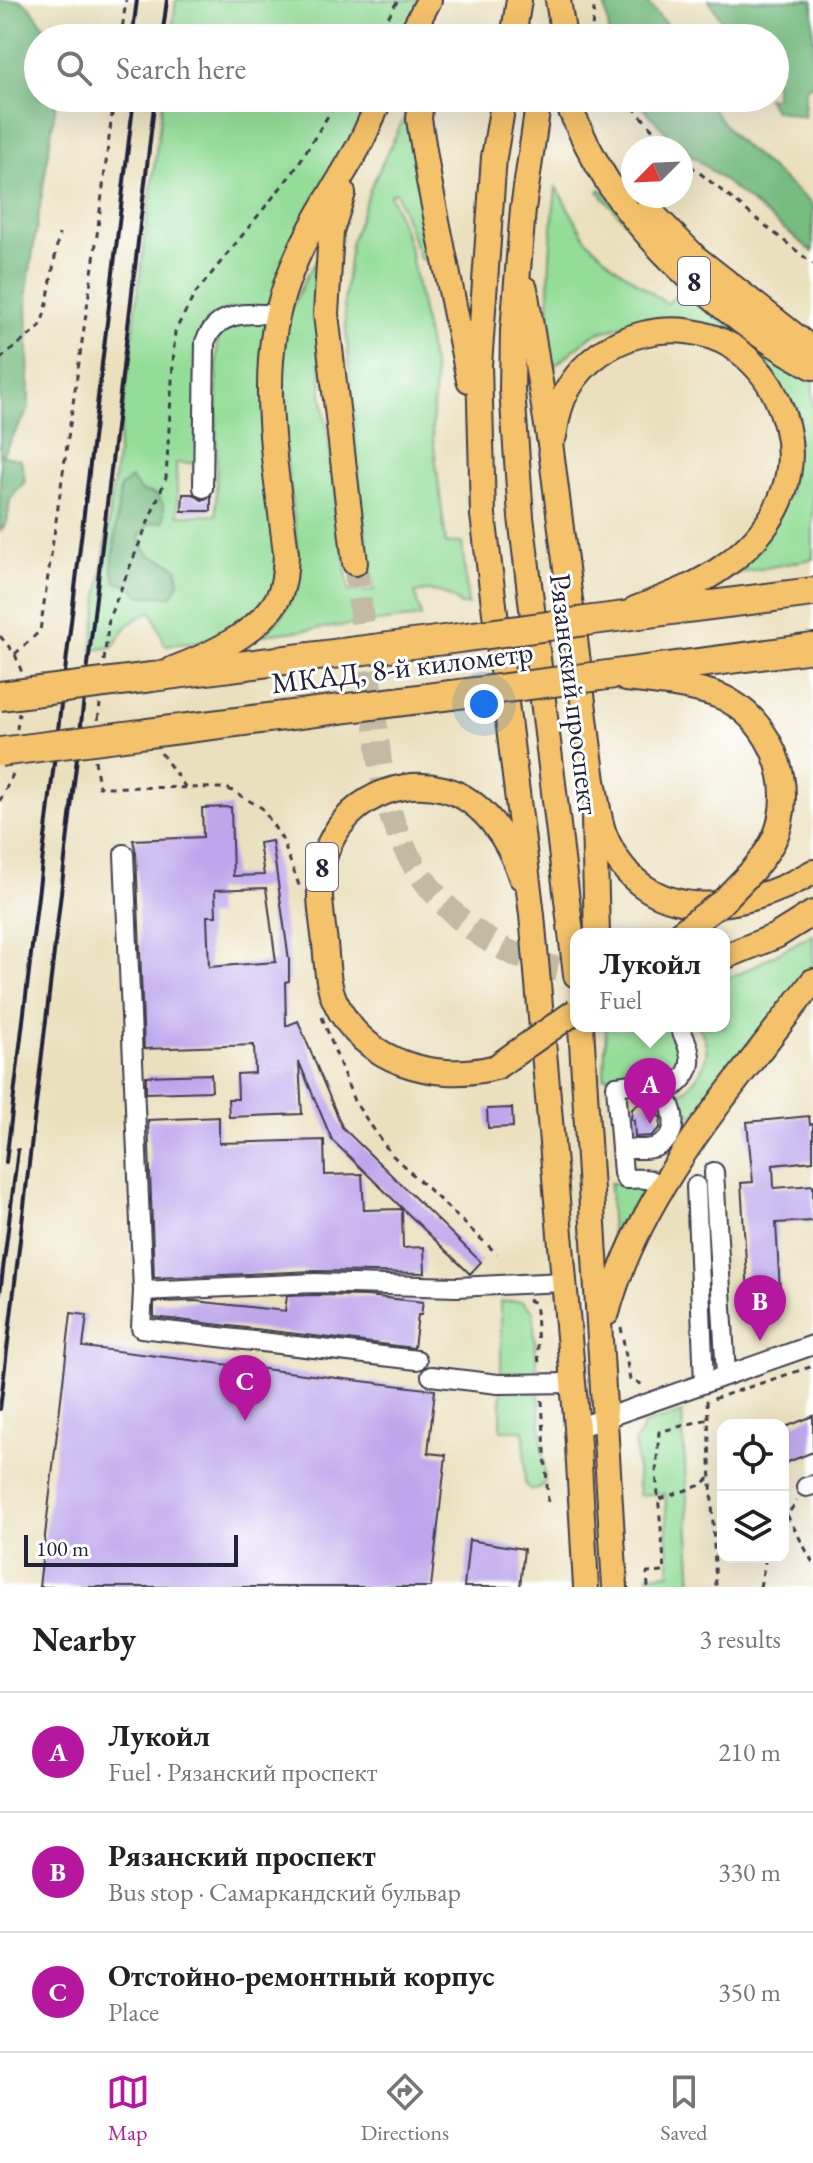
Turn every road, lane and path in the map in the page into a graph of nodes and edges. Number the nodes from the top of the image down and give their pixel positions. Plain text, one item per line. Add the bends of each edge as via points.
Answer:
1 (126, 0) edge
2 (398, 0) edge
3 (429, 0) edge
4 (519, 0) edge
5 (557, 0) edge
6 (595, 0) edge
7 (123, 24) edge
8 (384, 24) edge
9 (416, 24) edge
10 (515, 24) edge
11 (552, 24) edge
12 (561, 24) edge
13 (592, 24) edge
14 (112, 112) edge
15 (374, 112) edge
16 (420, 112) edge
17 (502, 112) edge
18 (537, 112) edge
19 (572, 112) edge
20 (586, 112) edge
21 (634, 112) edge
22 (657, 136) edge
23 (357, 149) junction
24 (693, 168) edge
25 (621, 171) edge
26 (649, 208) edge
27 (59, 234) dead end
28 (519, 260) junction
29 (813, 264) edge
30 (278, 315) junction
31 (813, 350) edge
32 (0, 359) edge
33 (813, 367) edge
34 (479, 429) junction
35 (551, 450) junction
36 (203, 488) dead end
37 (355, 563) tunnel mouth
38 (813, 585) edge
39 (813, 592) edge
40 (724, 603) junction
41 (593, 620) junction
42 (0, 636) edge
43 (805, 653) edge
44 (15, 654) junction
45 (22, 672) dead end
46 (600, 676) junction
47 (152, 677) junction
48 (101, 694) dead end
49 (10, 699) edge
50 (98, 725) dead end
51 (148, 733) junction
52 (11, 749) edge
53 (95, 756) dead end
54 (593, 781) junction
55 (186, 788) junction
56 (0, 801) edge
57 (124, 854) dead end
58 (813, 872) edge
59 (302, 894) dead end
60 (813, 913) edge
61 (532, 915) junction
62 (570, 928) edge
63 (597, 928) edge
64 (687, 928) edge
65 (730, 955) edge
66 (813, 981) edge
67 (321, 1014) dead end
68 (570, 1015) edge
69 (582, 1032) edge
70 (594, 1032) edge
71 (682, 1032) edge
72 (586, 1081) junction
73 (664, 1094) junction
74 (684, 1134) junction
75 (621, 1149) junction
76 (714, 1172) dead end
77 (696, 1186) dead end
78 (661, 1191) junction
79 (497, 1254) dead end
80 (564, 1282) junction
81 (143, 1291) junction
82 (612, 1330) junction
83 (813, 1345) edge
84 (417, 1360) dead end
85 (813, 1366) edge
86 (726, 1375) junction
87 (431, 1376) dead end
88 (573, 1383) junction
89 (704, 1383) junction
90 (647, 1386) dead end
91 (606, 1419) junction
92 (708, 1419) junction
93 (577, 1428) junction
94 (711, 1477) junction
95 (810, 1486) edge
96 (660, 1499) junction
97 (789, 1512) edge
98 (789, 1519) edge
99 (765, 1563) edge
100 (813, 1563) edge
101 (586, 1587) edge
102 (615, 1587) edge
103 (648, 1587) edge
104 (716, 1587) edge
105 (760, 1587) edge

1 - 7 path
2 - 8 path
3 - 9 main road
4 - 10 main road
5 - 11 main road
5 - 12 main road
6 - 13 path
14 - 44 path via 40,631
15 - 23 main road
16 - 34 main road
17 - 34 main road via 486,261
18 - 28 main road, Рязанский проспект
19 - 33 main road, 8 via 600,169 635,219 692,280 744,323
20 - 25 main road
21 - 22 path
23 - 30 main road via 303,244
23 - 37 main road via 331,231 326,314
24 - 29 path
26 - 31 main road via 696,258
27 - 32 path via 40,327
28 - 35 main road
28 - 62 main road, Рязанский проспект via 512,389 521,517
30 - 36 street via 232,316 207,335
30 - 47 main road via 269,385 284,580 277,599 243,634
34 - 61 main road via 483,515
35 - 41 main road via 562,401 581,371 609,347 653,331 699,333 732,347 760,370 787,424 787,483 751,543 688,587 634,610
35 - 54 main road
38 - 40 main road
39 - 40 highway, МКАД, 8-й километр
40 - 41 highway, МКАД, 8-й километр
41 - 47 highway, МКАД, 8-й километр, bridge
42 - 44 path
43 - 46 highway, МКАД, 8-й километр
44 - 45 path
46 - 51 highway, МКАД, 8-й километр, bridge
46 - 64 main road, bridge via 726,699 751,716 768,738 779,767 784,796 770,848 722,902
47 - 49 highway, МКАД, 8-й километр, bridge
48 - 50 path
49 - 52 path
51 - 52 highway, МКАД, 8-й километр, bridge
51 - 55 path
52 - 56 path via 14,777
53 - 55 path via 99,787
54 - 58 main road via 604,835 615,854 646,887 681,904 721,906 760,897
54 - 63 main road
55 - 59 path via 227,788 262,808 282,839
57 - 81 street
60 - 65 main road
61 - 68 main road, 8, bridge via 519,871 491,819 466,798 435,787 402,786 371,797 346,818 323,862 319,896 335,1001 374,1047 411,1067 475,1073 496,1067
61 - 80 main road
66 - 74 main road
67 - 79 path via 354,1101 391,1154
69 - 72 main road
70 - 72 main road
71 - 73 street via 691,1062 681,1083
72 - 82 main road
73 - 74 street
73 - 75 street via 650,1084 616,1086
74 - 75 street via 656,1148
74 - 78 main road
75 - 78 street via 626,1179 650,1178
76 - 86 street
77 - 89 street
78 - 82 main road via 617,1277
80 - 81 street via 457,1287 315,1283
80 - 88 main road
81 - 84 street via 141,1328
82 - 90 path via 630,1380
82 - 91 main road
83 - 86 street
85 - 92 path via 707,1401
86 - 89 street
87 - 88 street via 498,1384
88 - 93 main road
89 - 91 street
91 - 93 street
91 - 102 main road
92 - 94 path
92 - 96 path via 659,1432
93 - 101 main road
94 - 96 path
94 - 104 path
95 - 97 path
96 - 103 path via 665,1572 647,1573
98 - 100 path
99 - 105 path

